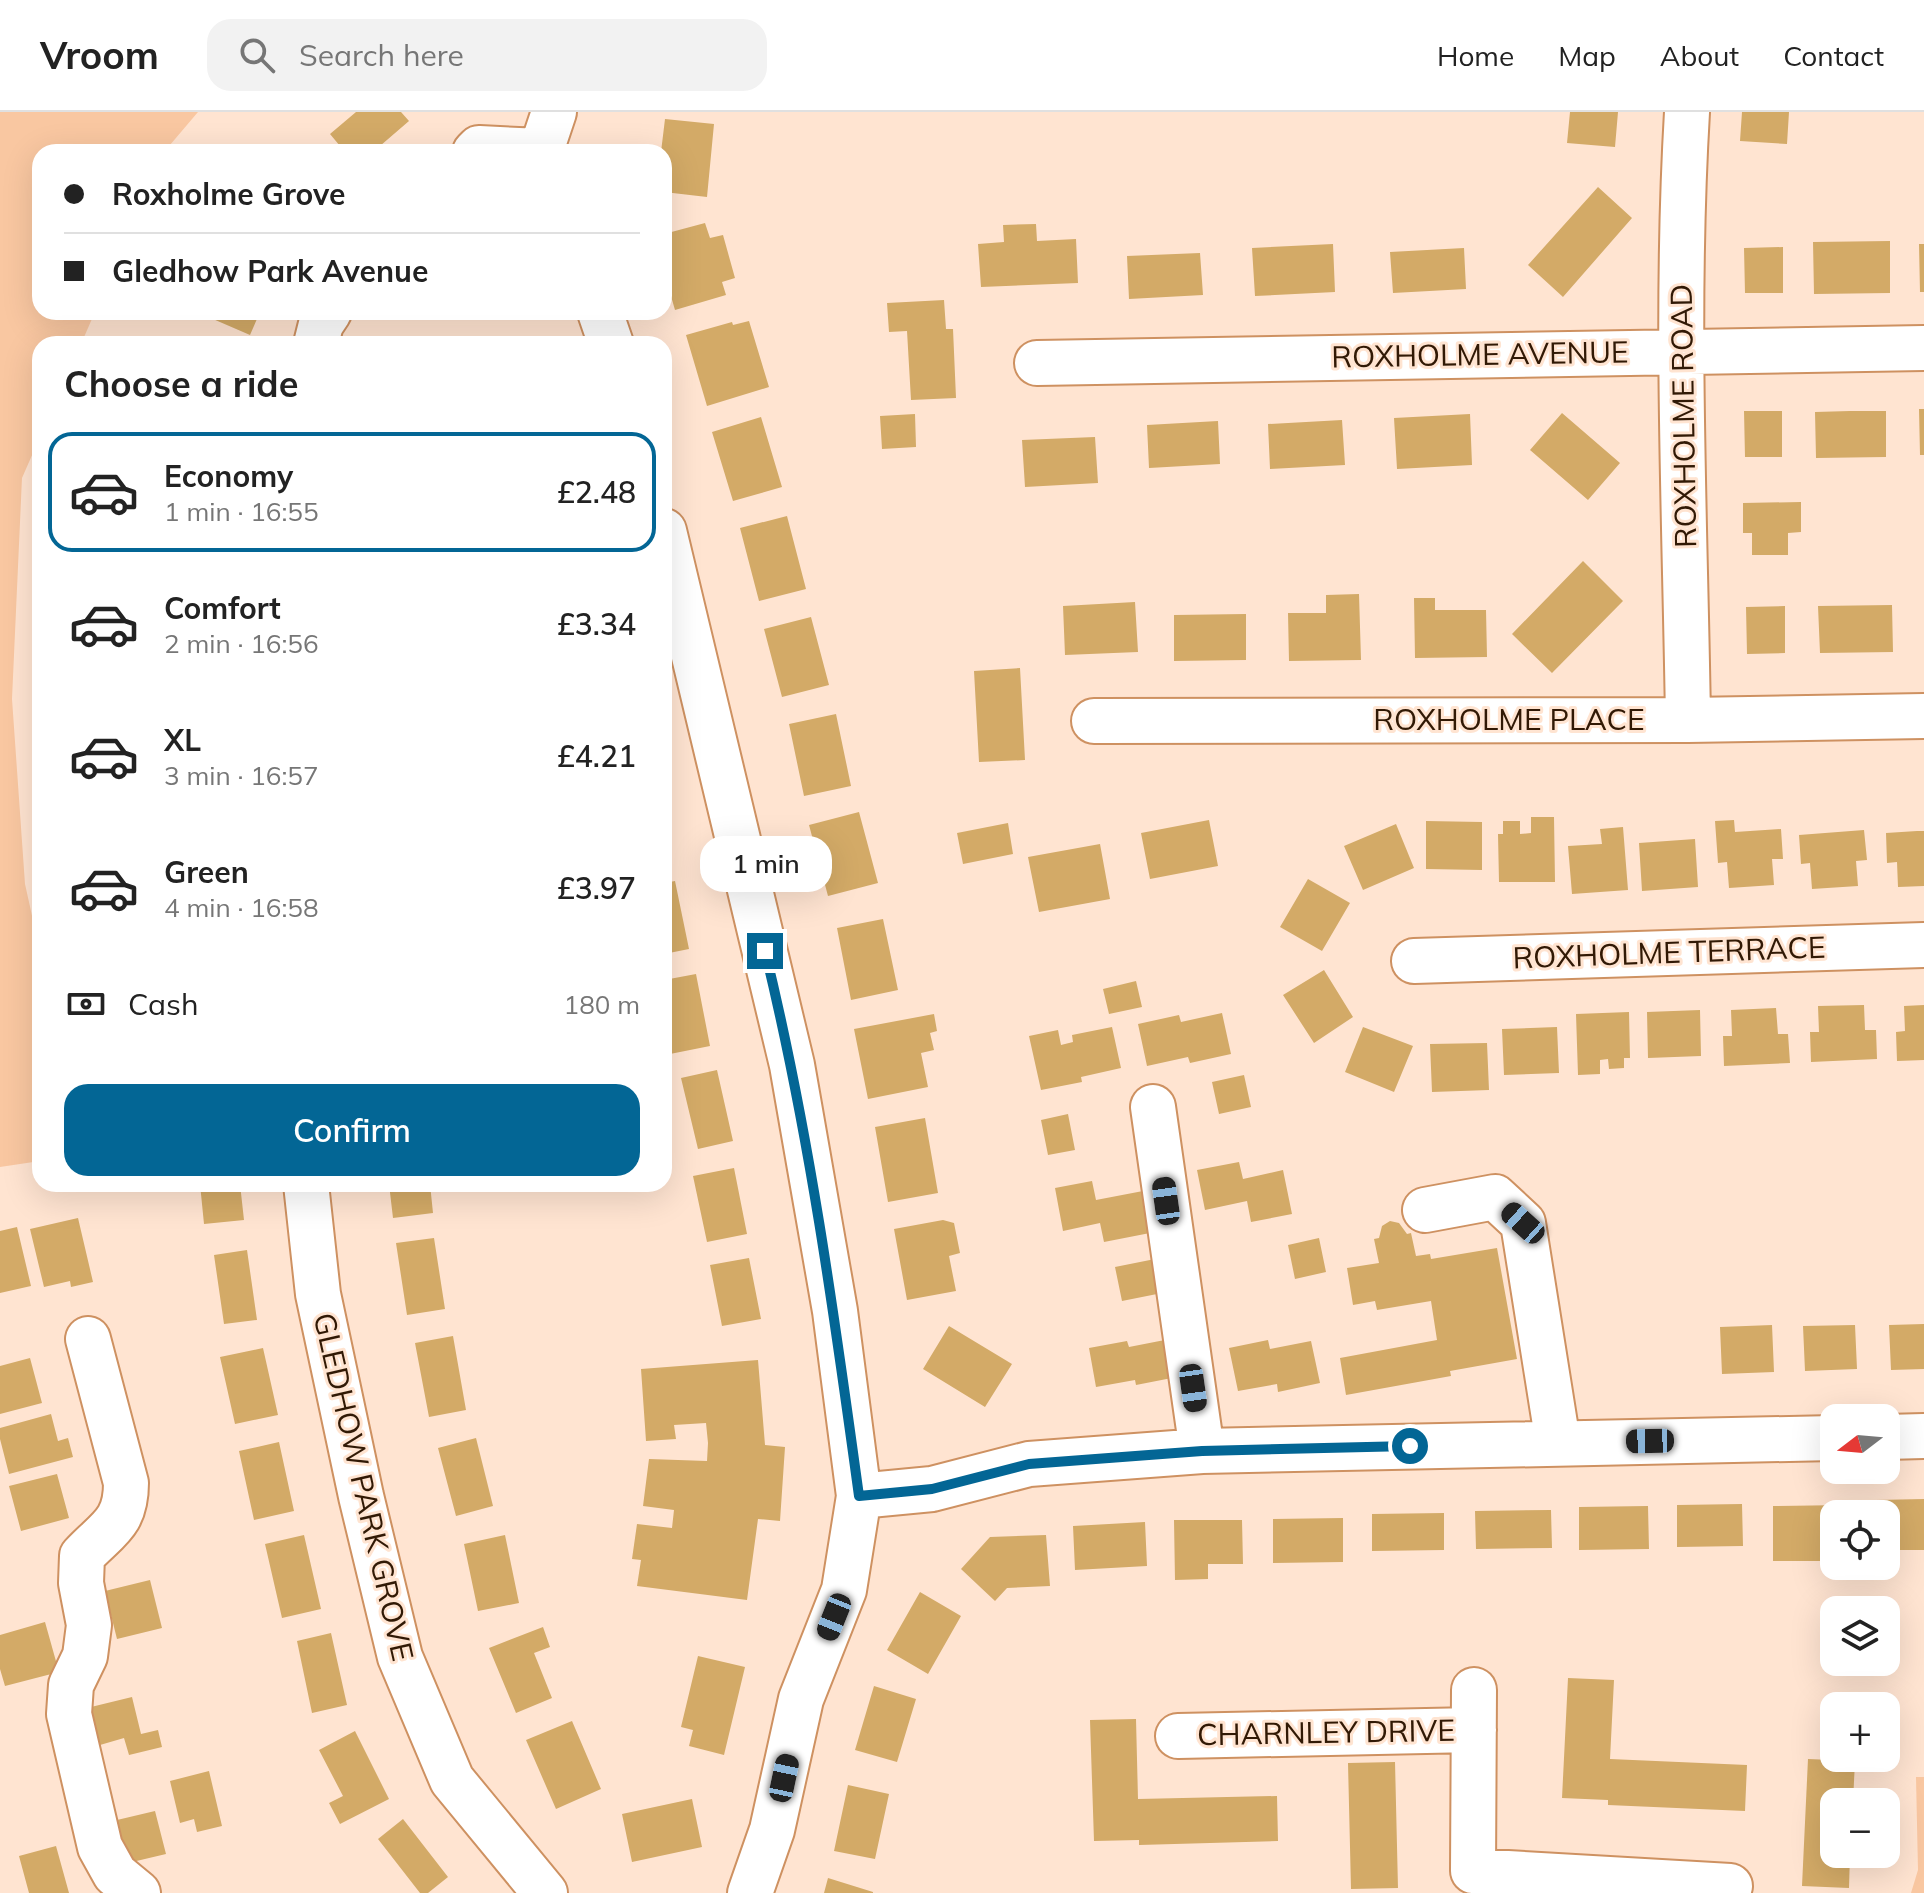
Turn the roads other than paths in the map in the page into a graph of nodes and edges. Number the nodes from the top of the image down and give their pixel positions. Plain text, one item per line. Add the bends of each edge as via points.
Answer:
1 (1687, 112) edge
2 (546, 138) edge
3 (506, 144) edge
4 (1924, 348) edge
5 (1682, 352) junction
6 (1037, 363) dead end
7 (672, 564) edge
8 (1924, 716) edge
9 (1688, 720) junction
10 (1094, 721) dead end
11 (1924, 945) edge
12 (1414, 961) dead end
13 (1153, 1107) dead end
14 (307, 1192) edge
15 (1425, 1210) dead end
16 (88, 1339) dead end
17 (1924, 1436) edge
18 (1900, 1437) edge
19 (1820, 1438) edge
20 (1558, 1443) junction
21 (1202, 1451) junction
22 (859, 1496) junction
23 (1178, 1736) dead end
24 (1730, 1886) dead end
25 (1680, 1888) edge
26 (138, 1893) edge
27 (545, 1893) edge
28 (750, 1893) edge

1 - 5 street, ROXHOLME ROAD
2 - 3 street
4 - 5 street, ROXHOLME AVENUE
5 - 6 street, ROXHOLME AVENUE
5 - 9 street, ROXHOLME ROAD
7 - 22 street via 792,1065 835,1311
8 - 9 street, ROXHOLME PLACE
9 - 10 street, ROXHOLME PLACE
11 - 12 street, ROXHOLME TERRACE
13 - 21 street
14 - 27 street, GLEDHOW PARK GROVE via 318,1294 400,1657 452,1780
15 - 20 street via 1495,1197 1523,1223
16 - 26 street via 126,1483 126,1504 117,1523 82,1556 89,1625 85,1656 71,1685 69,1714 100,1847 115,1874
17 - 18 street
19 - 20 street
20 - 21 street
21 - 22 street via 1029,1464 932,1489
22 - 28 street via 844,1590 801,1699 772,1830
23 - 25 street, CHARNLEY DRIVE via 1474,1710 1473,1871
24 - 25 street, CHARNLEY DRIVE

